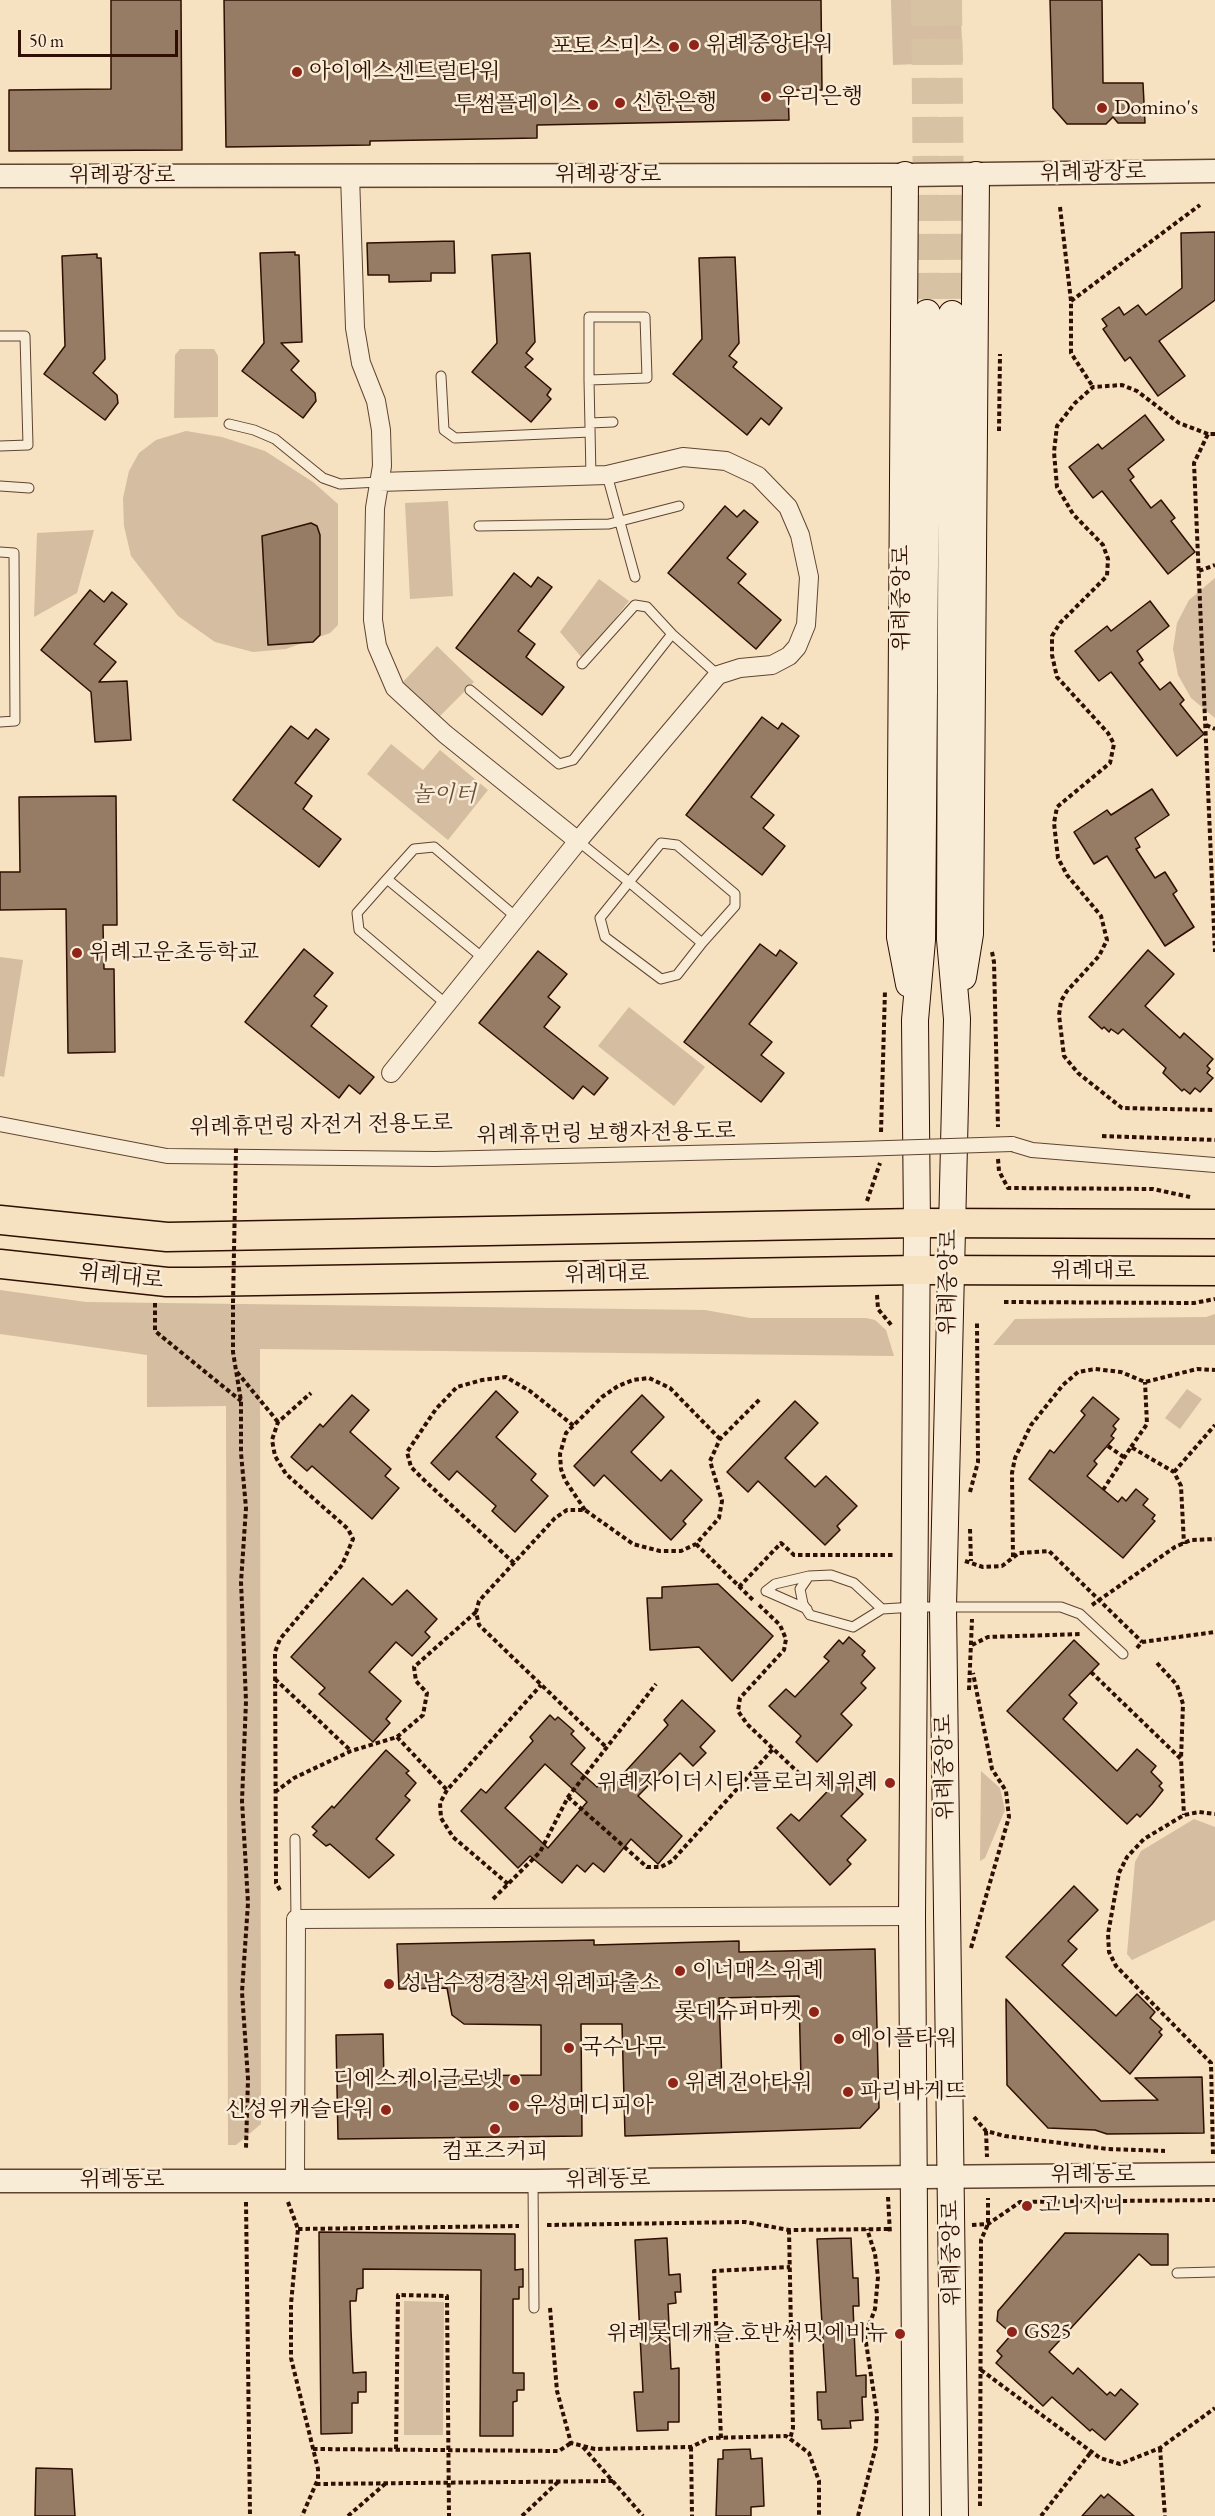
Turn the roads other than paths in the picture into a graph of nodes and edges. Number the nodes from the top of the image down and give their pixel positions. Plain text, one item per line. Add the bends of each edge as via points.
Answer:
1 (1215, 171) edge
2 (350, 175) junction
3 (904, 175) junction
4 (976, 175) junction
5 (0, 176) edge
6 (0, 336) edge
7 (441, 376) dead end
8 (589, 380) junction
9 (613, 422) dead end
10 (229, 424) dead end
11 (590, 427) junction
12 (0, 446) edge
13 (599, 475) junction
14 (380, 482) junction
15 (0, 486) edge
16 (29, 488) dead end
17 (679, 506) dead end
18 (620, 522) junction
19 (479, 526) dead end
20 (0, 552) edge
21 (635, 577) dead end
22 (672, 634) junction
23 (582, 664) dead end
24 (718, 675) junction
25 (470, 690) dead end
26 (0, 722) edge
27 (578, 841) junction
28 (387, 879) junction
29 (629, 882) junction
30 (516, 917) junction
31 (702, 943) junction
32 (483, 958) junction
33 (446, 1004) junction
34 (957, 1019) junction
35 (915, 1020) junction
36 (391, 1072) dead end
37 (0, 1124) edge
38 (1215, 1165) edge
39 (0, 1221) edge
40 (917, 1223) junction
41 (950, 1223) junction
42 (1215, 1224) edge
43 (0, 1264) edge
44 (917, 1270) junction
45 (950, 1270) junction
46 (1215, 1271) edge
47 (809, 1576) junction
48 (915, 1607) junction
49 (943, 1607) junction
50 (882, 1609) junction
51 (807, 1610) junction
52 (1123, 1653) dead end
53 (295, 1839) dead end
54 (912, 1916) junction
55 (296, 1919) junction
56 (1214, 2163) edge
57 (951, 2175) junction
58 (915, 2177) junction
59 (0, 2181) edge
60 (533, 2181) junction
61 (291, 2189) junction
62 (1215, 2272) edge
63 (1177, 2273) dead end
64 (534, 2308) dead end
65 (916, 2516) edge
66 (955, 2516) edge

1 - 4 street, 위례광장로
2 - 3 street, 위례광장로
2 - 5 street, 위례광장로
2 - 14 street via 355,328 381,430
3 - 4 street, 위례광장로
3 - 35 main road, 위례중앙로 via 900,937
4 - 34 main road, 위례중앙로 via 970,934
6 - 12 lane via 25,336 28,445
7 - 11 lane via 444,430 455,438
8 - 8 lane via 589,317 645,317 647,378
8 - 11 lane
9 - 11 lane
10 - 14 lane via 275,439 323,478 340,484
11 - 13 lane
13 - 14 street
13 - 18 lane
13 - 24 street via 683,457 712,458 758,476 788,507 800,535 809,577 802,637 783,662
14 - 27 street via 375,508 373,620 377,646 395,688 445,734
15 - 16 lane
17 - 18 lane
18 - 19 lane
18 - 21 lane
20 - 26 lane via 14,553 15,721
22 - 23 lane via 647,607 635,605
22 - 24 lane
22 - 25 lane via 573,760 559,764
24 - 27 street
27 - 29 lane
27 - 30 street
28 - 30 lane via 414,849 434,847
28 - 32 lane
28 - 33 lane via 357,913 359,930
29 - 31 lane
29 - 31 lane via 600,918 605,937 661,979 677,975
29 - 31 lane via 661,843 677,845 735,894 735,906
30 - 32 street
32 - 33 street
33 - 36 street
34 - 35 main road, 위례중앙로 via 950,939 939,314 921,940
34 - 41 main road, 위례중앙로
35 - 40 main road, 위례중앙로
37 - 38 street, 위례휴먼링 보행자전용도로, bridge via 167,1156 236,1152 435,1159 1012,1144 1032,1150
39 - 40 main road, 위례대로 via 167,1237
40 - 41 main road, 위례대로
40 - 44 main road, 위례중앙로
41 - 42 main road, 위례대로
41 - 45 main road, 위례중앙로
43 - 44 main road, 위례대로 via 167,1282
44 - 45 main road, 위례대로
44 - 48 main road, 위례중앙로
45 - 46 main road, 위례대로
45 - 49 main road, 위례중앙로
47 - 50 lane via 831,1575 854,1583
47 - 51 lane via 800,1590
47 - 51 lane via 776,1584 766,1591
48 - 49 lane
48 - 50 lane
48 - 54 main road, 위례중앙로
49 - 52 lane via 1061,1607 1080,1614
49 - 57 main road, 위례중앙로
50 - 51 lane via 854,1628 810,1615
53 - 55 lane
54 - 55 street
54 - 58 main road, 위례중앙로
55 - 61 street
56 - 57 street, 위례동로
57 - 58 street, 위례동로
57 - 66 main road, 위례중앙로
58 - 60 street, 위례동로
58 - 65 main road, 위례중앙로
59 - 61 street, 위례동로
60 - 61 street, 위례동로
60 - 64 lane
62 - 63 lane

